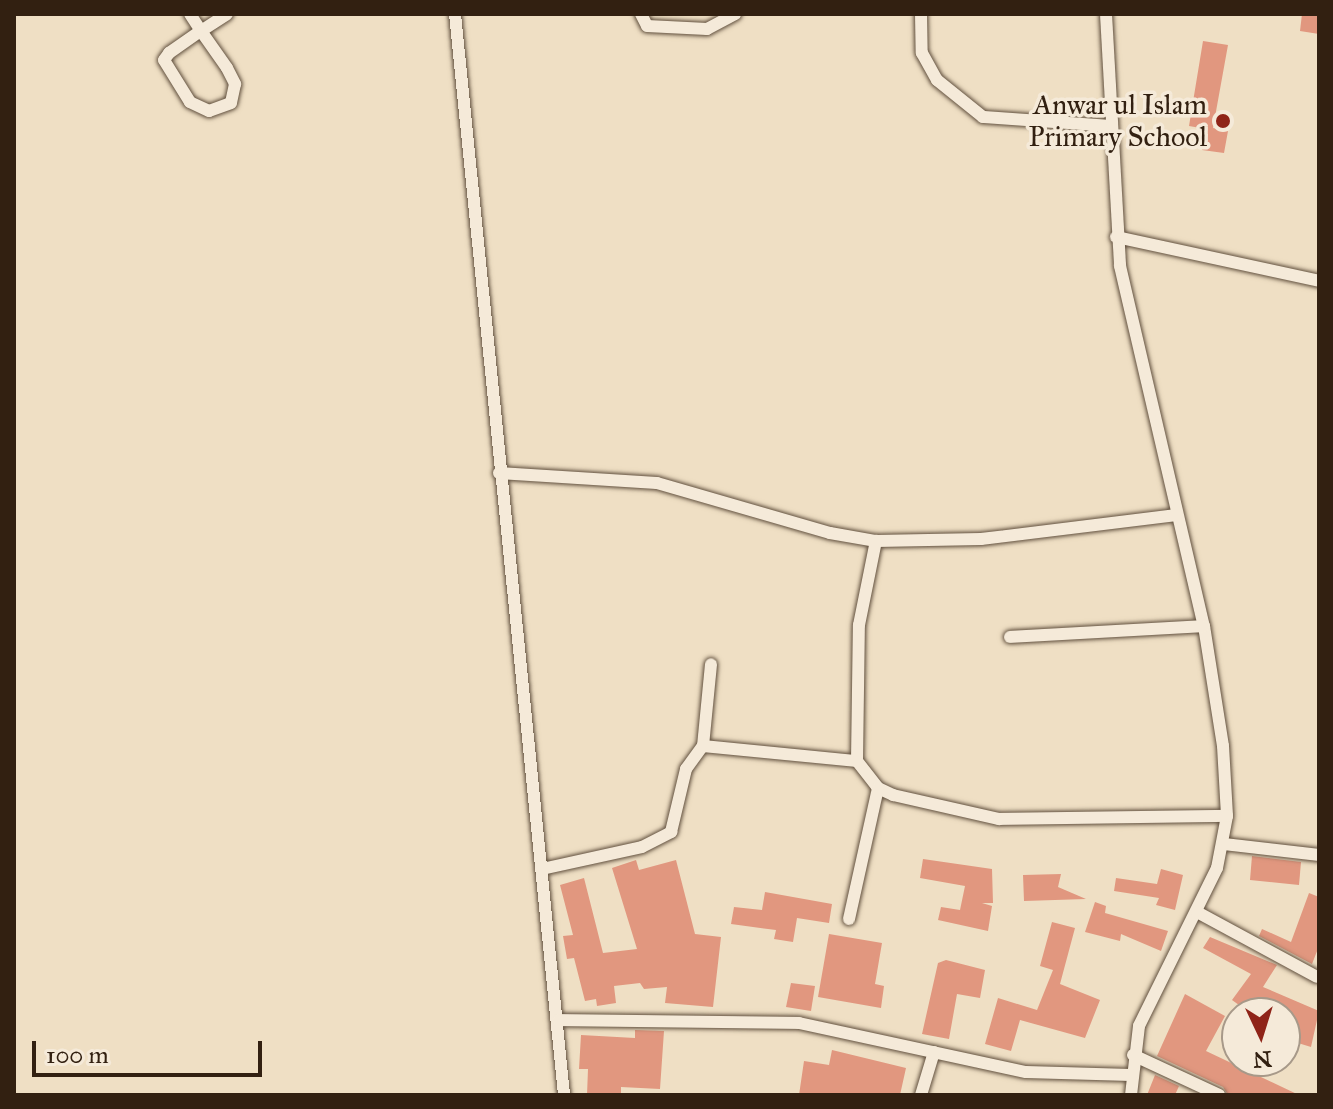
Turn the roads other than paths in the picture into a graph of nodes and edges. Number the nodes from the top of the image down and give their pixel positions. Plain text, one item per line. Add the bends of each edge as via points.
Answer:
1 (190, 14) edge
2 (227, 14) edge
3 (455, 14) edge
4 (641, 14) edge
5 (735, 14) edge
6 (921, 14) edge
7 (1106, 14) edge
8 (201, 31) junction
9 (1112, 126) junction
10 (1116, 237) junction
11 (1319, 281) edge
12 (499, 473) junction
13 (1177, 515) junction
14 (876, 541) junction
15 (1204, 626) junction
16 (1010, 637) dead end
17 (711, 664) dead end
18 (703, 746) junction
19 (857, 761) junction
20 (878, 788) junction
21 (1227, 816) junction
22 (1224, 844) junction
23 (1319, 855) edge
24 (542, 869) junction
25 (1197, 912) junction
26 (849, 919) dead end
27 (1317, 977) edge
28 (559, 1020) junction
29 (934, 1052) junction
30 (1133, 1055) junction
31 (1131, 1075) junction
32 (564, 1095) edge
33 (921, 1095) edge
34 (1131, 1095) edge
35 (1219, 1095) edge

1 - 8 street
2 - 8 street
3 - 12 street
4 - 5 street via 647,26 707,29
6 - 9 street via 922,53 937,80 983,117
7 - 9 street
8 - 8 street via 164,60 190,102 201,110 222,110 231,103 235,84
9 - 10 street
10 - 11 street
10 - 13 street
12 - 14 street via 657,483 830,533
12 - 24 street
13 - 14 street via 981,539
13 - 15 street
14 - 19 street via 859,625
15 - 16 street
15 - 21 street via 1223,746
17 - 18 street
18 - 19 street
18 - 24 street via 686,769 671,832 642,847
19 - 20 street
20 - 21 street via 999,819
20 - 26 street
21 - 22 street
22 - 23 street
22 - 25 street
24 - 28 street
25 - 27 street
25 - 30 street via 1149,1002
28 - 29 street via 799,1023
28 - 32 street
29 - 31 street via 1026,1072
29 - 33 street
30 - 31 street
30 - 35 street
31 - 34 street

